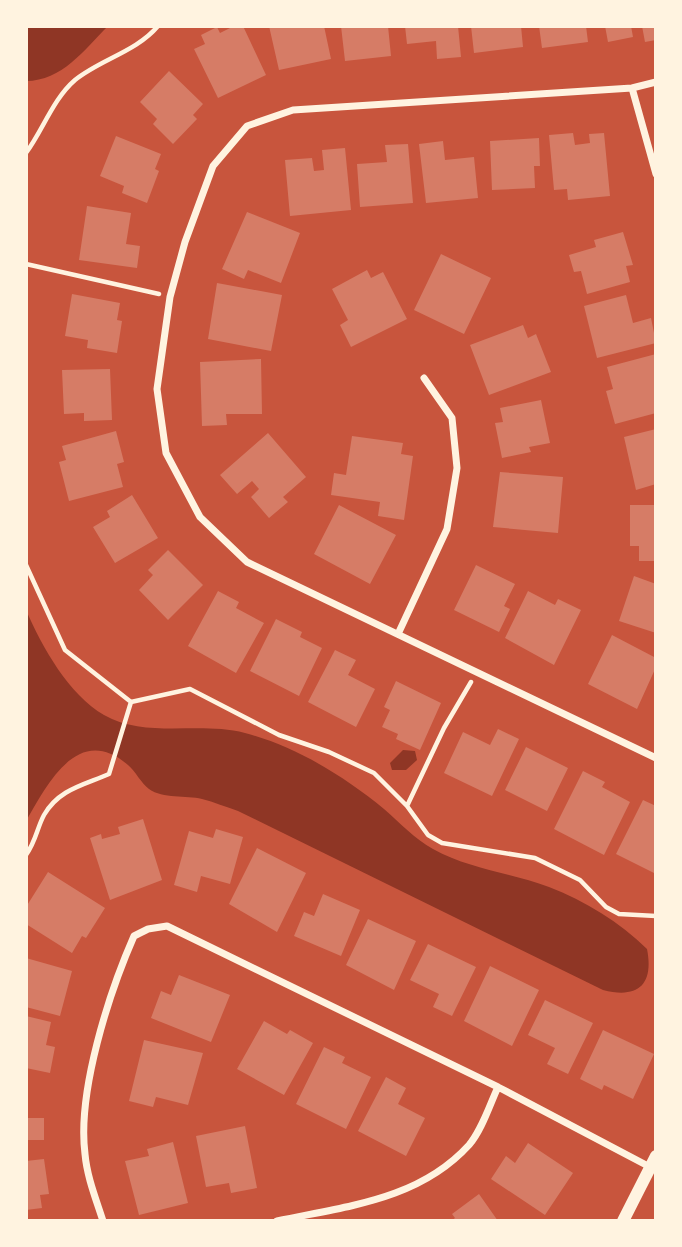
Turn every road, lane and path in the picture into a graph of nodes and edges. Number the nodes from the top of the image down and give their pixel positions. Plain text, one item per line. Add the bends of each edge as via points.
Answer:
1 (158, 26) edge
2 (656, 82) edge
3 (632, 88) junction
4 (26, 153) edge
5 (656, 174) edge
6 (26, 264) edge
7 (170, 297) junction
8 (424, 378) dead end
9 (26, 565) edge
10 (398, 634) junction
11 (475, 673) junction
12 (131, 702) junction
13 (656, 758) edge
14 (407, 806) junction
15 (26, 855) edge
16 (656, 916) edge
17 (499, 1087) junction
18 (653, 1161) edge
19 (103, 1221) edge
20 (277, 1221) edge
21 (623, 1221) edge

1 - 4 path via 145,40 75,80
2 - 3 street
3 - 5 street
3 - 7 street via 293,110 247,126 213,166
6 - 7 path
7 - 10 street via 157,390 166,453 200,517 247,562
8 - 10 street via 452,418 457,468 447,528
9 - 12 path via 65,650
10 - 11 street
11 - 13 street
11 - 14 path
12 - 14 path via 190,689 279,735 363,768
12 - 15 path via 109,774 56,797
14 - 16 path via 428,835 442,843 535,858 580,880 619,914
17 - 18 street
17 - 19 street via 175,928 148,929 134,936 124,959 85,1102 84,1152
17 - 20 street via 471,1143 431,1179 384,1198
18 - 21 street

